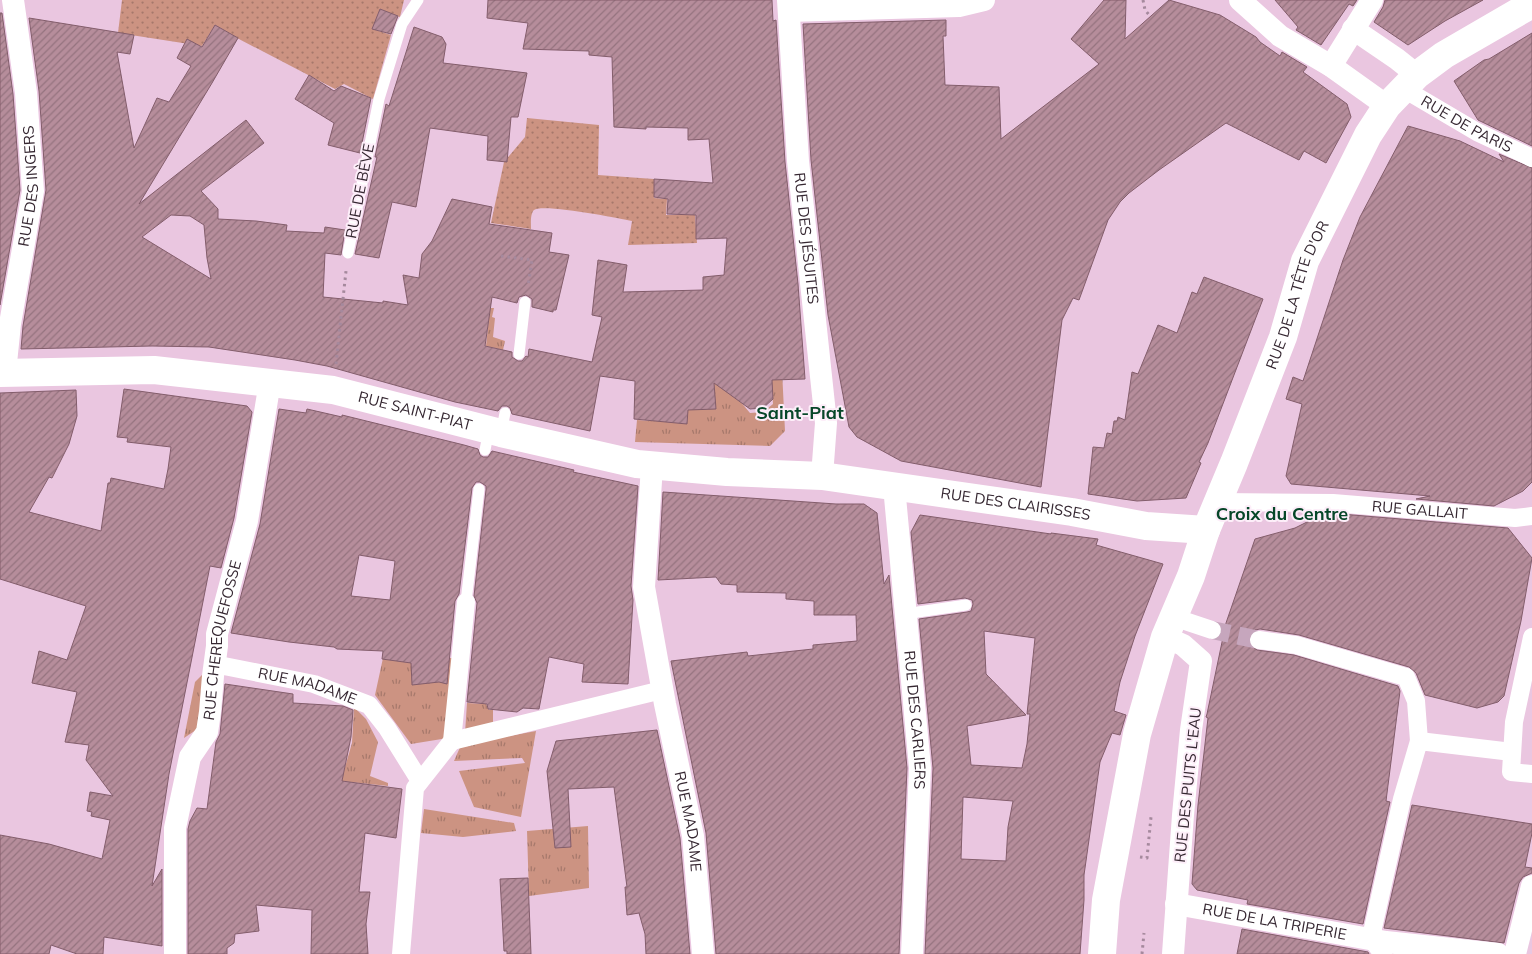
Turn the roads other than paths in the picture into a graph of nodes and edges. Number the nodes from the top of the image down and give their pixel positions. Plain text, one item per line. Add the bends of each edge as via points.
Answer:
1 (13, 0) edge
2 (418, 0) edge
3 (984, 0) edge
4 (1240, 0) edge
5 (1372, 0) edge
6 (1532, 4) edge
7 (788, 6) edge
8 (1353, 29) junction
9 (1331, 66) junction
10 (1403, 90) junction
11 (1532, 158) edge
12 (348, 253) road end
13 (525, 302) road end
14 (519, 354) dead end
15 (3, 373) edge
16 (270, 382) junction
17 (652, 466) junction
18 (822, 476) junction
19 (894, 486) junction
20 (479, 489) dead end
21 (1218, 502) junction
22 (1532, 516) edge
23 (1206, 530) junction
24 (466, 602) joint
25 (966, 605) dead end
26 (906, 615) junction
27 (1169, 627) junction
28 (1212, 630) tunnel mouth
29 (1532, 637) edge
30 (1259, 640) tunnel mouth
31 (214, 664) junction
32 (662, 690) junction
33 (452, 742) junction
34 (1419, 742) junction
35 (1512, 752) junction
36 (1532, 774) edge
37 (420, 781) junction
38 (1532, 886) edge
39 (1176, 904) junction
40 (1377, 947) edge
41 (175, 954) edge
42 (401, 954) edge
43 (702, 954) edge
44 (912, 954) edge
45 (1102, 954) edge
46 (1173, 954) edge
47 (1498, 954) edge
48 (1514, 954) edge

1 - 15 street, RUE DES INGERS via 26,93 33,190
2 - 12 lane, RUE DE BÈVE via 402,24 379,99
3 - 7 street via 960,6
4 - 9 street via 1280,36
5 - 8 street
6 - 10 street via 1444,55
7 - 18 street, RUE DES JÉSUITES via 798,161 826,423
8 - 9 street
8 - 10 street via 1397,59
9 - 10 street
10 - 11 street, RUE DE PARIS via 1477,132
10 - 21 street, RUE DE LA TÊTE D'OR via 1368,135 1305,261 1283,336
13 - 14 lane
15 - 16 street, RUE SAINT-PIAT via 154,370
16 - 17 street, RUE SAINT-PIAT via 334,390 495,432
16 - 31 street, RUE CHEREQUEFOSSE via 247,521 217,634
17 - 18 street, RUE SAINT-PIAT
17 - 32 street, RUE MADAME via 644,587
18 - 19 street, RUE DES CLAIRISSES
19 - 23 street, RUE DES CLAIRISSES via 1146,526
19 - 26 street, RUE DES CARLIERS
20 - 24 lane
21 - 22 street, RUE GALLAIT via 1333,504 1515,518
21 - 23 street, RUE DE LA TÊTE D'OR
23 - 27 street
24 - 33 street
25 - 26 lane
26 - 44 street, RUE DES CARLIERS via 920,768
27 - 28 street
27 - 39 street, RUE DES PUITS L'EAU via 1201,660 1191,730
27 - 45 street via 1137,734 1106,900
29 - 35 street via 1514,722
30 - 34 street via 1296,645 1406,677 1416,701
31 - 37 street, RUE MADAME via 314,684 369,705
31 - 41 street, RUE CHEREQUEFOSSE via 207,732 190,758 175,828
32 - 33 street
32 - 43 street, RUE MADAME via 693,836
33 - 37 street
34 - 35 street
34 - 40 street via 1402,799
35 - 36 street via 1511,772
37 - 42 street via 415,788
38 - 48 street
39 - 40 street, RUE DE LA TRIPERIE
39 - 46 street, RUE DES PUITS L'EAU
40 - 47 street, RUE DE LA TRIPERIE

